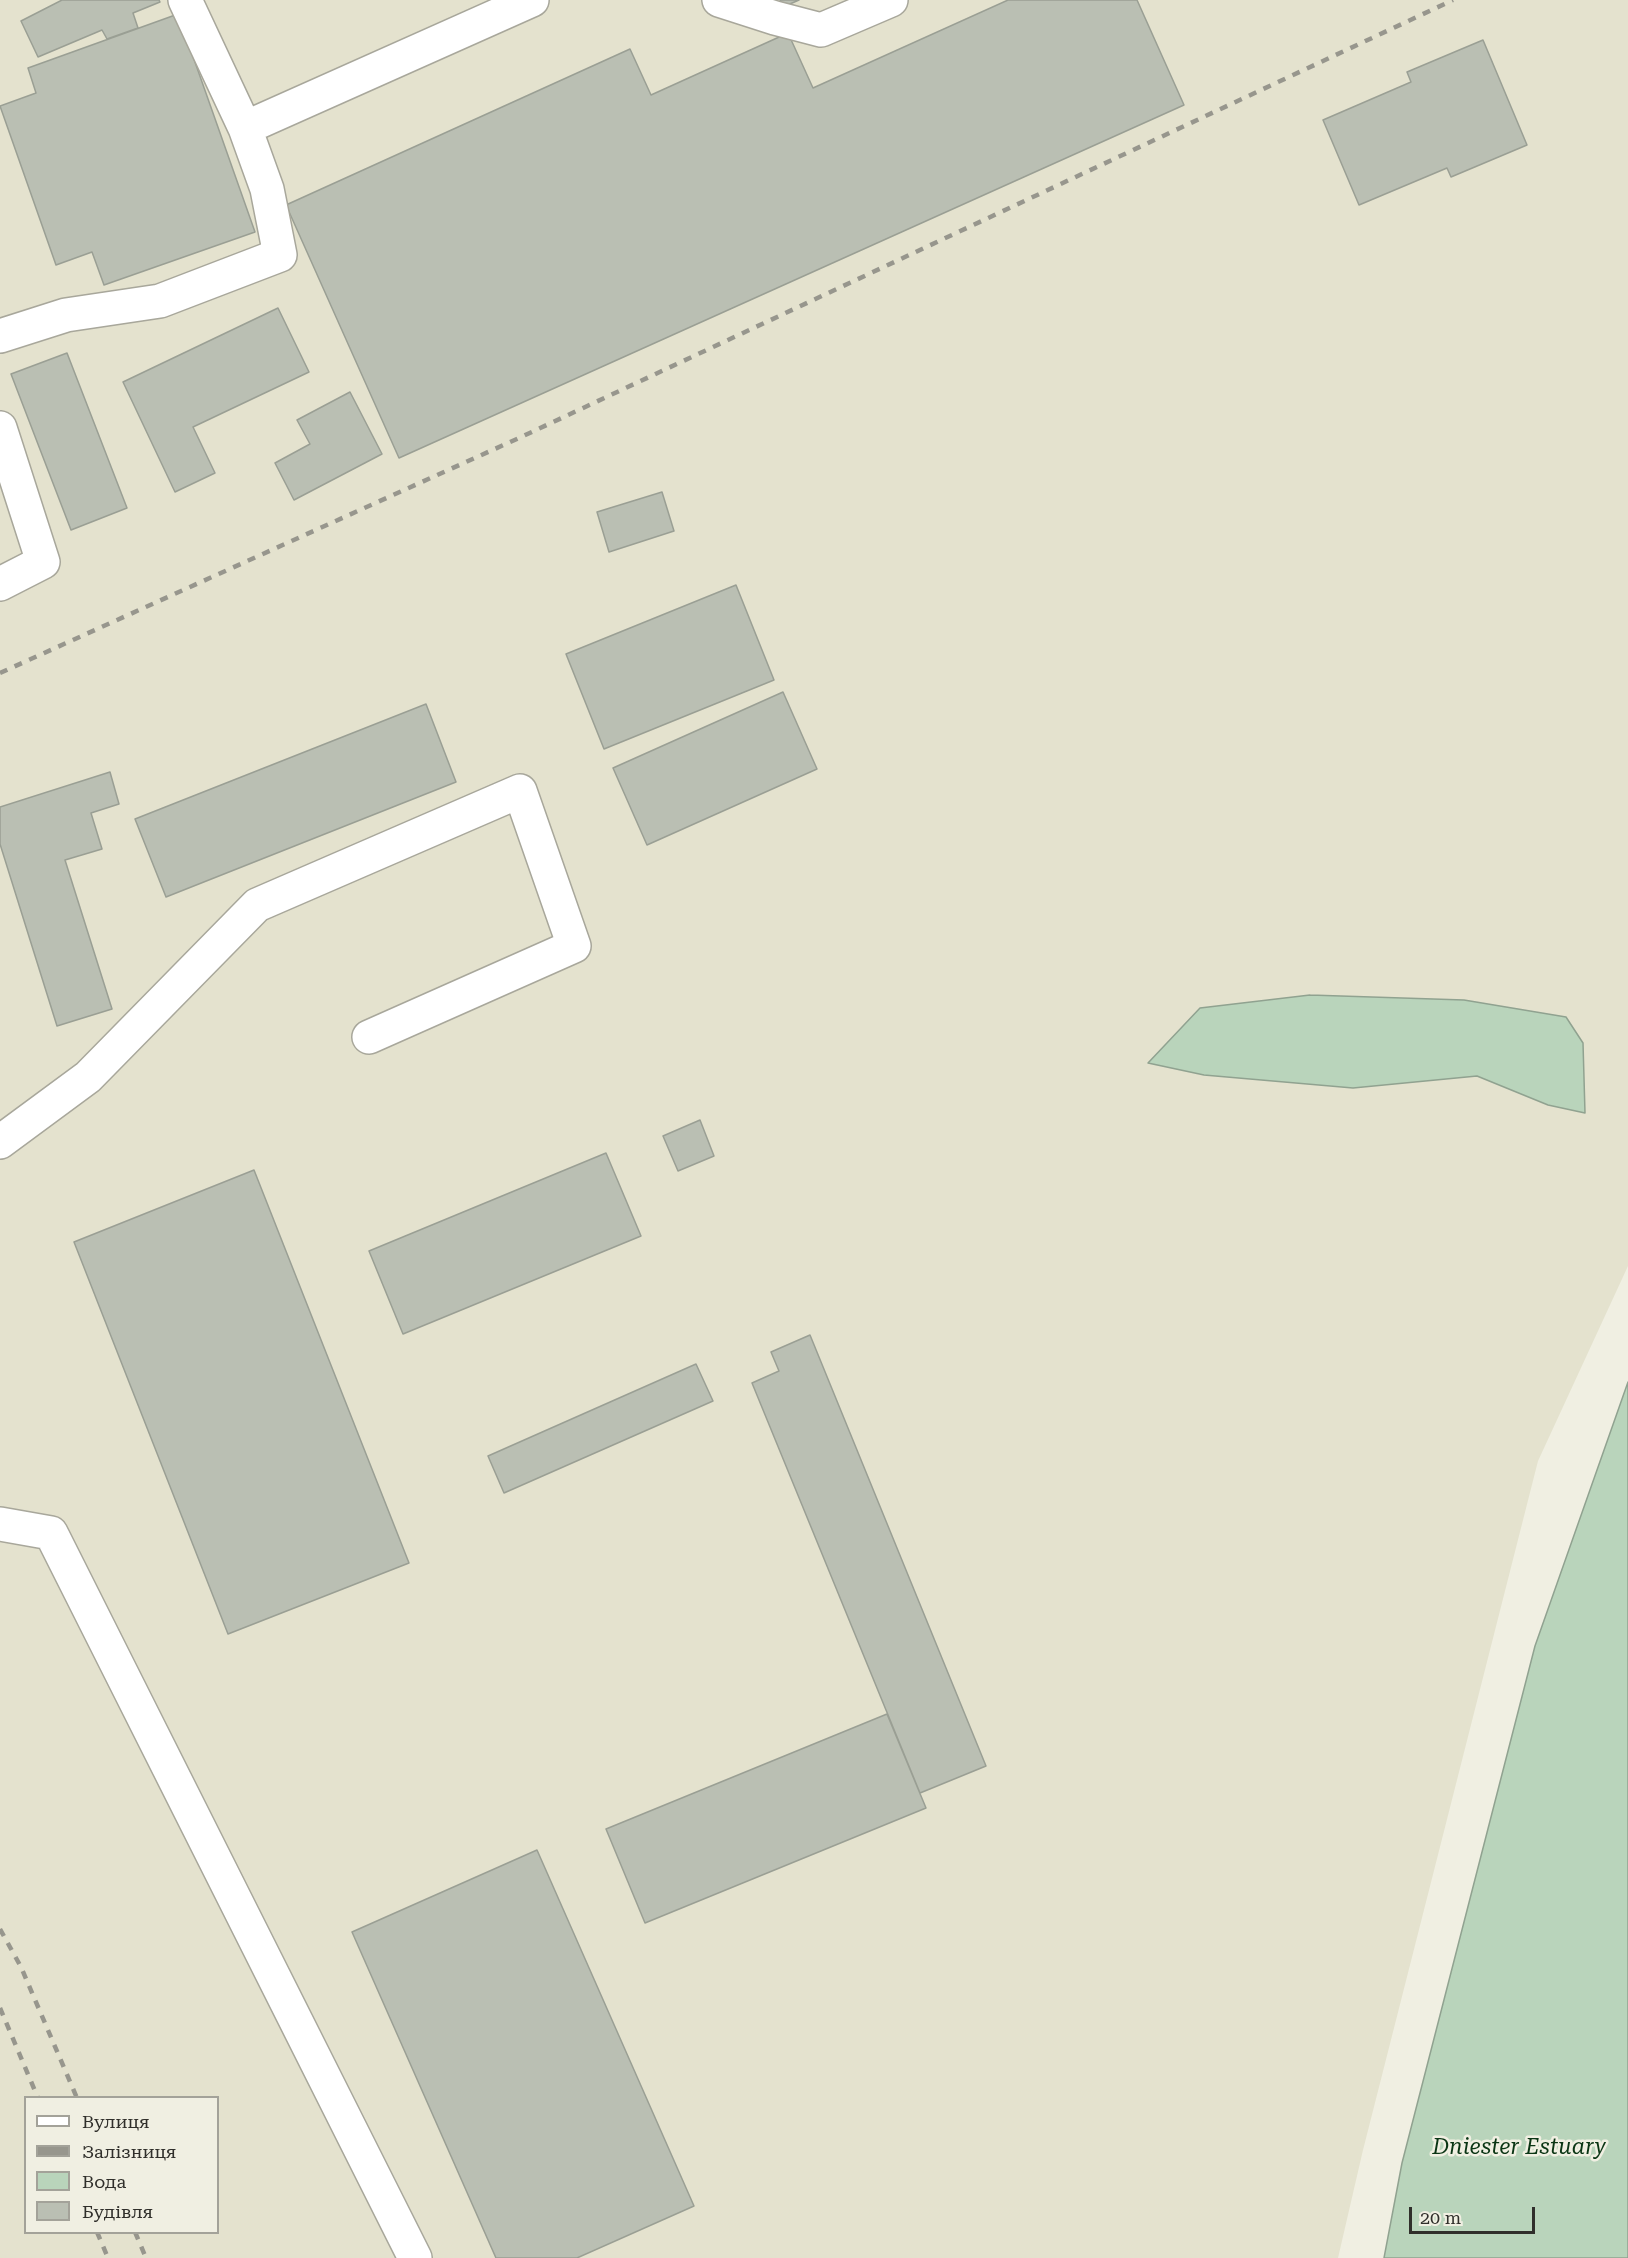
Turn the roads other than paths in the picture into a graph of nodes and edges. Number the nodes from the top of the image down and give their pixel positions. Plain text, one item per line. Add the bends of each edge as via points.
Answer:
1 (185, 0) edge
2 (531, 0) edge
3 (720, 0) edge
4 (891, 0) edge
5 (245, 128) junction
6 (0, 336) edge
7 (0, 428) edge
8 (0, 584) edge
9 (369, 1037) dead end
10 (0, 1142) edge
11 (0, 1524) edge
12 (415, 2258) edge

1 - 5 lane
2 - 5 lane
3 - 4 lane via 821,30
5 - 6 lane via 267,189 280,255 160,301 66,315
7 - 8 lane via 43,562
9 - 10 lane via 574,946 520,791 257,905 88,1077
11 - 12 lane via 51,1533

